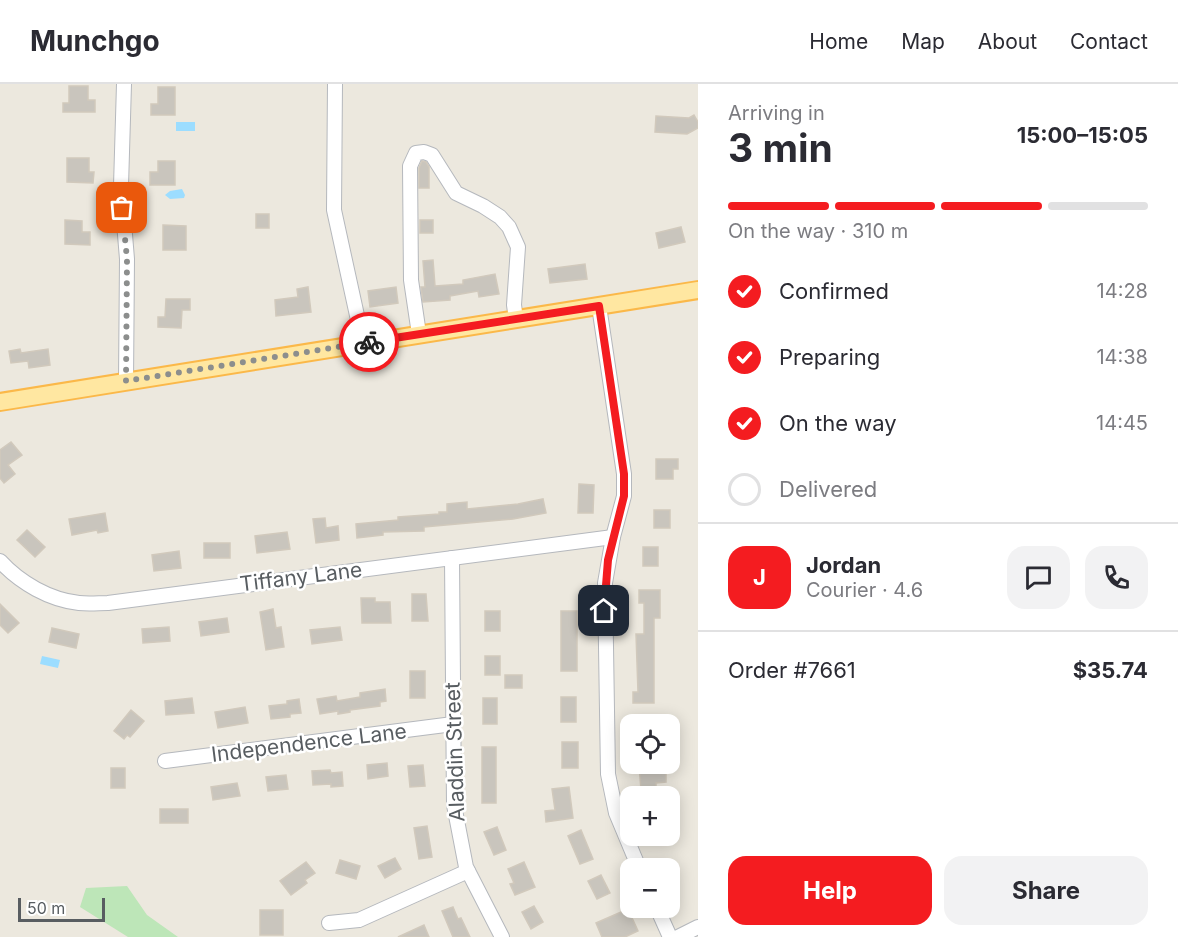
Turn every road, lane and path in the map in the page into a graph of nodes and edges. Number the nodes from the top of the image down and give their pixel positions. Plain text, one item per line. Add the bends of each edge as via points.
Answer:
1 (124, 84) edge
2 (335, 84) edge
3 (698, 290) edge
4 (599, 306) junction
5 (516, 319) junction
6 (419, 334) junction
7 (363, 343) junction
8 (126, 381) junction
9 (0, 402) edge
10 (613, 537) junction
11 (452, 558) junction
12 (0, 561) edge
13 (453, 724) junction
14 (165, 761) dead end
15 (635, 858) edge
16 (468, 871) junction
17 (661, 918) edge
18 (329, 923) dead end
19 (698, 927) edge
20 (502, 937) edge
21 (670, 937) edge
22 (678, 937) edge

1 - 8 street via 121,186 127,259
2 - 7 street via 334,210
3 - 4 main road
4 - 5 main road
4 - 10 street via 624,474 624,496
5 - 6 main road
5 - 6 street via 518,247 509,227 483,206 456,193 432,155 416,153 411,166 411,280
6 - 7 main road
7 - 8 main road
8 - 9 main road
10 - 11 street, Tiffany Lane
10 - 15 street via 605,583 608,774 616,813
11 - 12 street, Tiffany Lane via 108,603 79,603 52,597 28,585
11 - 13 street, Aladdin Street
13 - 14 street, Independence Lane
13 - 16 street, Aladdin Street via 454,805
16 - 18 street via 359,920
16 - 20 street, Aladdin Street
17 - 21 street
19 - 22 street

